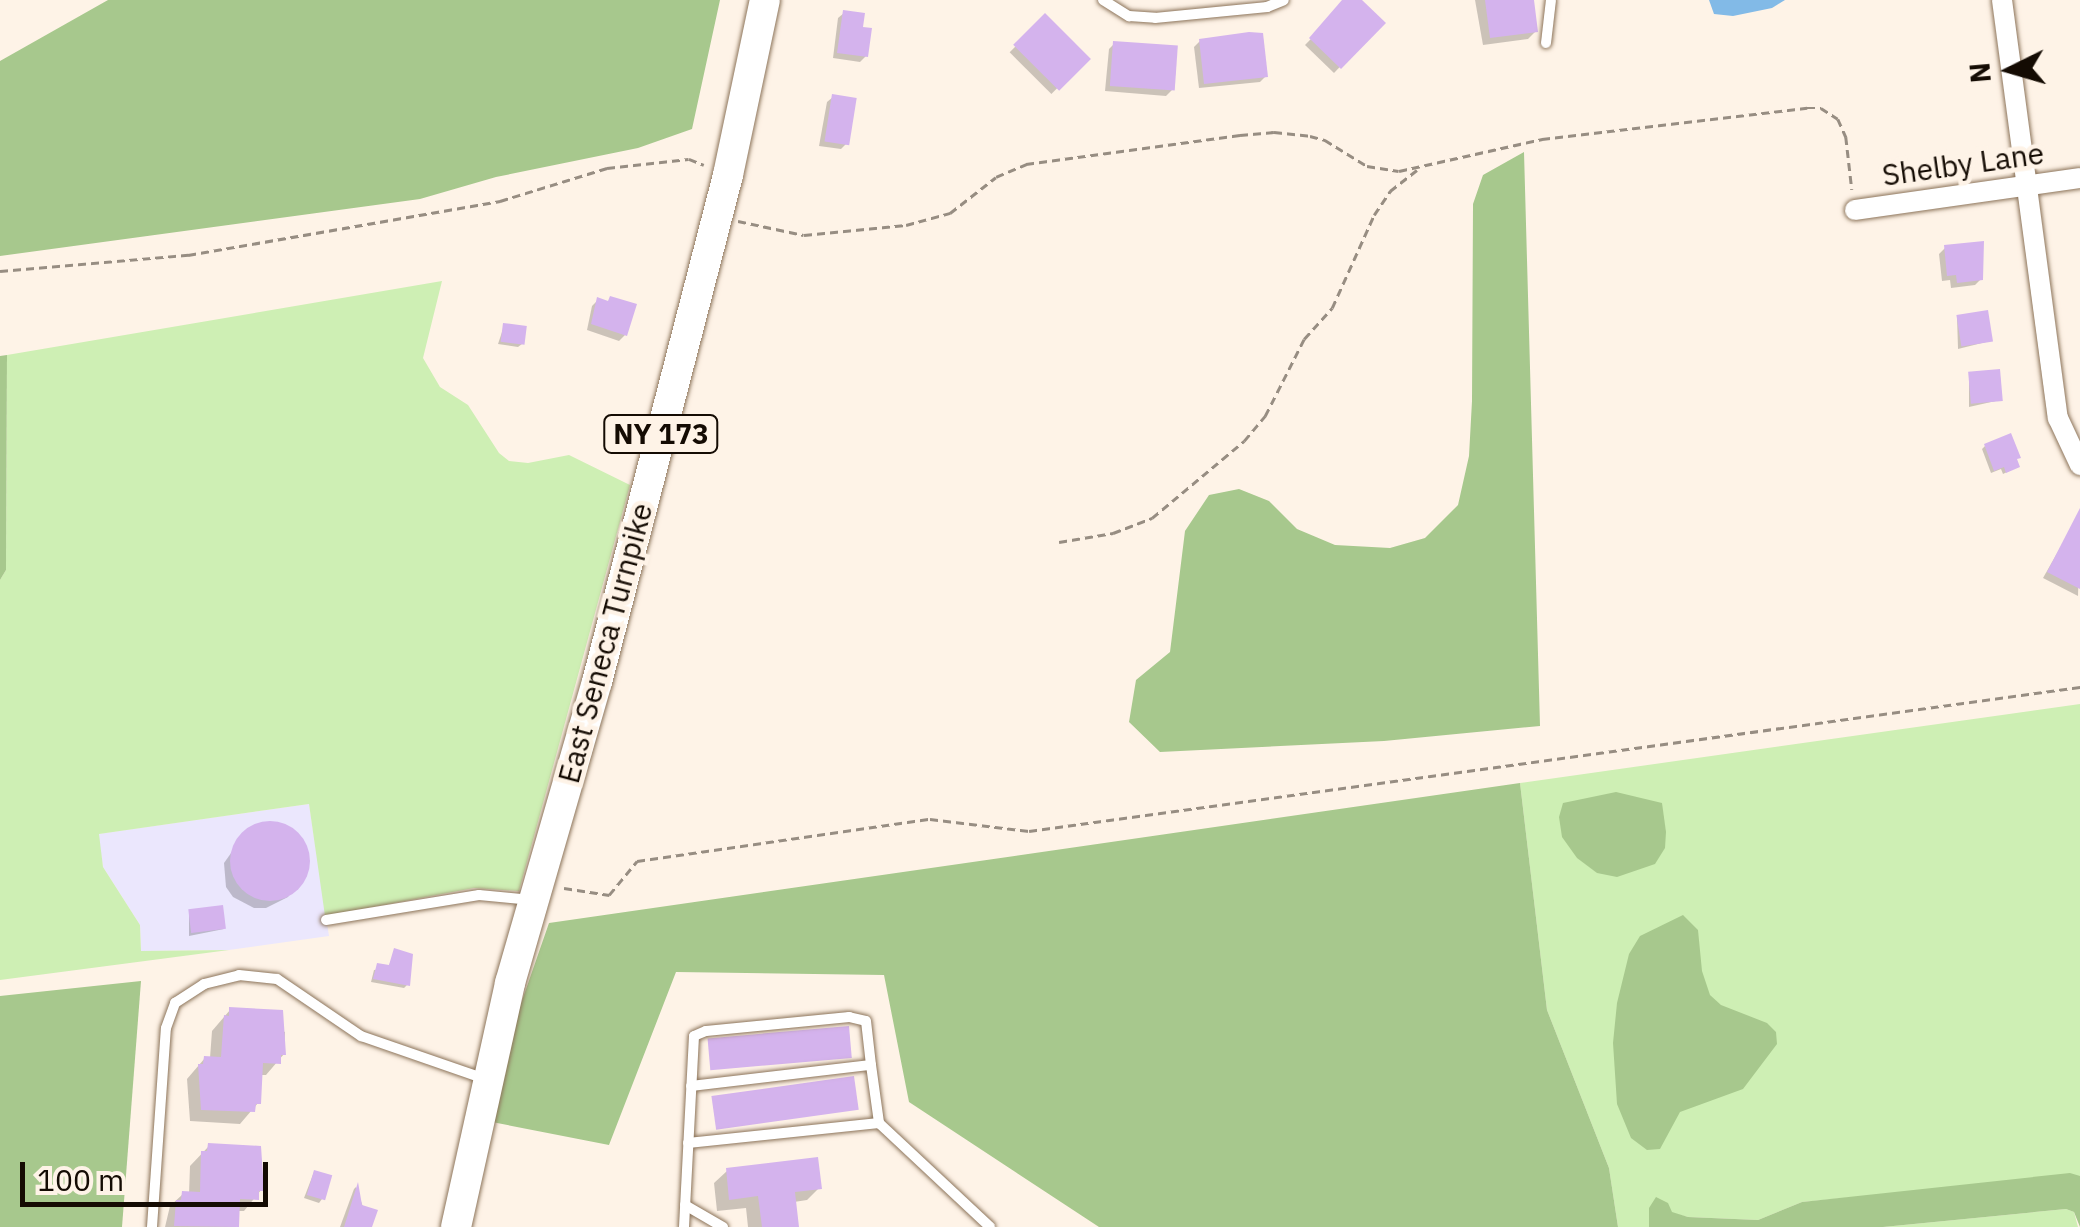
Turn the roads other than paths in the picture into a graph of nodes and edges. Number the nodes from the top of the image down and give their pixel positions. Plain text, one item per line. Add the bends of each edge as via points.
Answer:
1 (766, 0) edge
2 (1103, 0) edge
3 (1284, 0) edge
4 (1551, 0) edge
5 (2002, 0) edge
6 (1546, 44) dead end
7 (2080, 178) edge
8 (2027, 186) junction
9 (1855, 210) road end
10 (2080, 465) edge
11 (536, 891) junction
12 (326, 920) dead end
13 (871, 1066) junction
14 (486, 1080) junction
15 (691, 1086) junction
16 (879, 1124) junction
17 (688, 1143) junction
18 (685, 1205) junction
19 (152, 1227) edge
20 (456, 1227) edge
21 (684, 1227) edge
22 (722, 1227) edge
23 (990, 1227) edge

1 - 11 main road, East Seneca Turnpike / NY 173 via 718,214
2 - 3 lane via 1129,16 1155,18
4 - 6 lane
5 - 8 street
7 - 8 street, Shelby Lane
8 - 9 street, Shelby Lane
8 - 10 street via 2058,418
11 - 12 lane
11 - 14 main road, East Seneca Turnpike / NY 173
13 - 15 lane
13 - 15 lane via 866,1021 849,1017 706,1031 694,1036
13 - 16 lane
14 - 19 lane via 361,1036 276,979 239,975 204,984 175,1003 166,1028
14 - 20 main road, East Seneca Turnpike / NY 173
15 - 17 lane
16 - 17 lane
16 - 23 lane
17 - 18 lane
18 - 21 lane
18 - 22 lane

